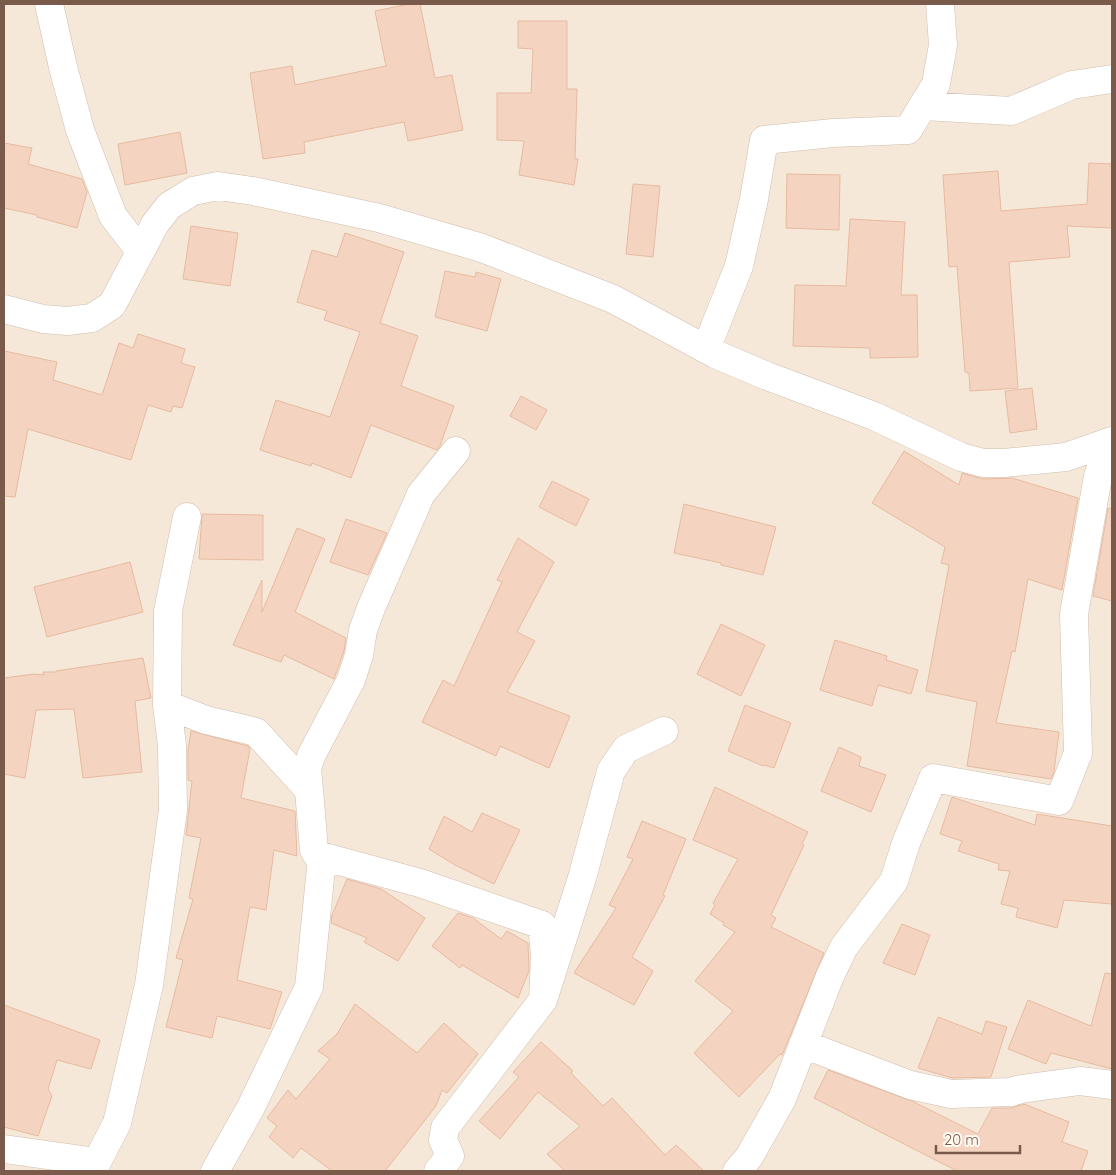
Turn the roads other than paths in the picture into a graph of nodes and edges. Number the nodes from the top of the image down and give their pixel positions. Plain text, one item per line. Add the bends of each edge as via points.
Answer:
1 (49, 4) edge
2 (940, 4) edge
3 (1112, 79) edge
4 (923, 106) junction
5 (140, 251) junction
6 (4, 309) edge
7 (706, 349) junction
8 (1111, 441) edge
9 (456, 451) dead end
10 (1066, 457) junction
11 (1098, 476) junction
12 (187, 517) dead end
13 (167, 705) junction
14 (664, 731) dead end
15 (308, 790) junction
16 (322, 858) junction
17 (543, 1000) junction
18 (803, 1044) junction
19 (1112, 1085) edge
20 (4, 1149) edge
21 (104, 1166) edge
22 (215, 1171) edge
23 (438, 1171) edge
24 (737, 1171) edge

1 - 5 street via 80,130 114,216
2 - 4 street via 943,45 936,84
3 - 4 street via 1072,85 1011,111
4 - 7 street via 908,130 764,140 739,266
5 - 6 street via 112,305 92,318 43,319
5 - 7 street via 169,206 193,191 218,186 253,191 379,218 482,248 613,299
7 - 10 street via 766,376 874,416 961,457 983,463
8 - 10 street
8 - 11 street
9 - 15 street via 417,502 363,630 351,680 312,754 307,768
10 - 11 street
11 - 18 street via 1074,614 1078,753 1059,801 933,778 894,881 844,947
12 - 13 street via 168,610
13 - 15 street via 206,720 256,732
13 - 21 street via 172,746 173,810 149,985
14 - 17 street via 626,749 611,771 582,878
15 - 16 street via 314,850
16 - 17 street via 420,883 542,925 545,955
16 - 22 street via 309,987 251,1107
17 - 23 street via 446,1128 443,1140 450,1156
18 - 19 street via 910,1085 950,1094 1010,1092 1080,1081
18 - 24 street via 782,1099 749,1157
20 - 21 street

